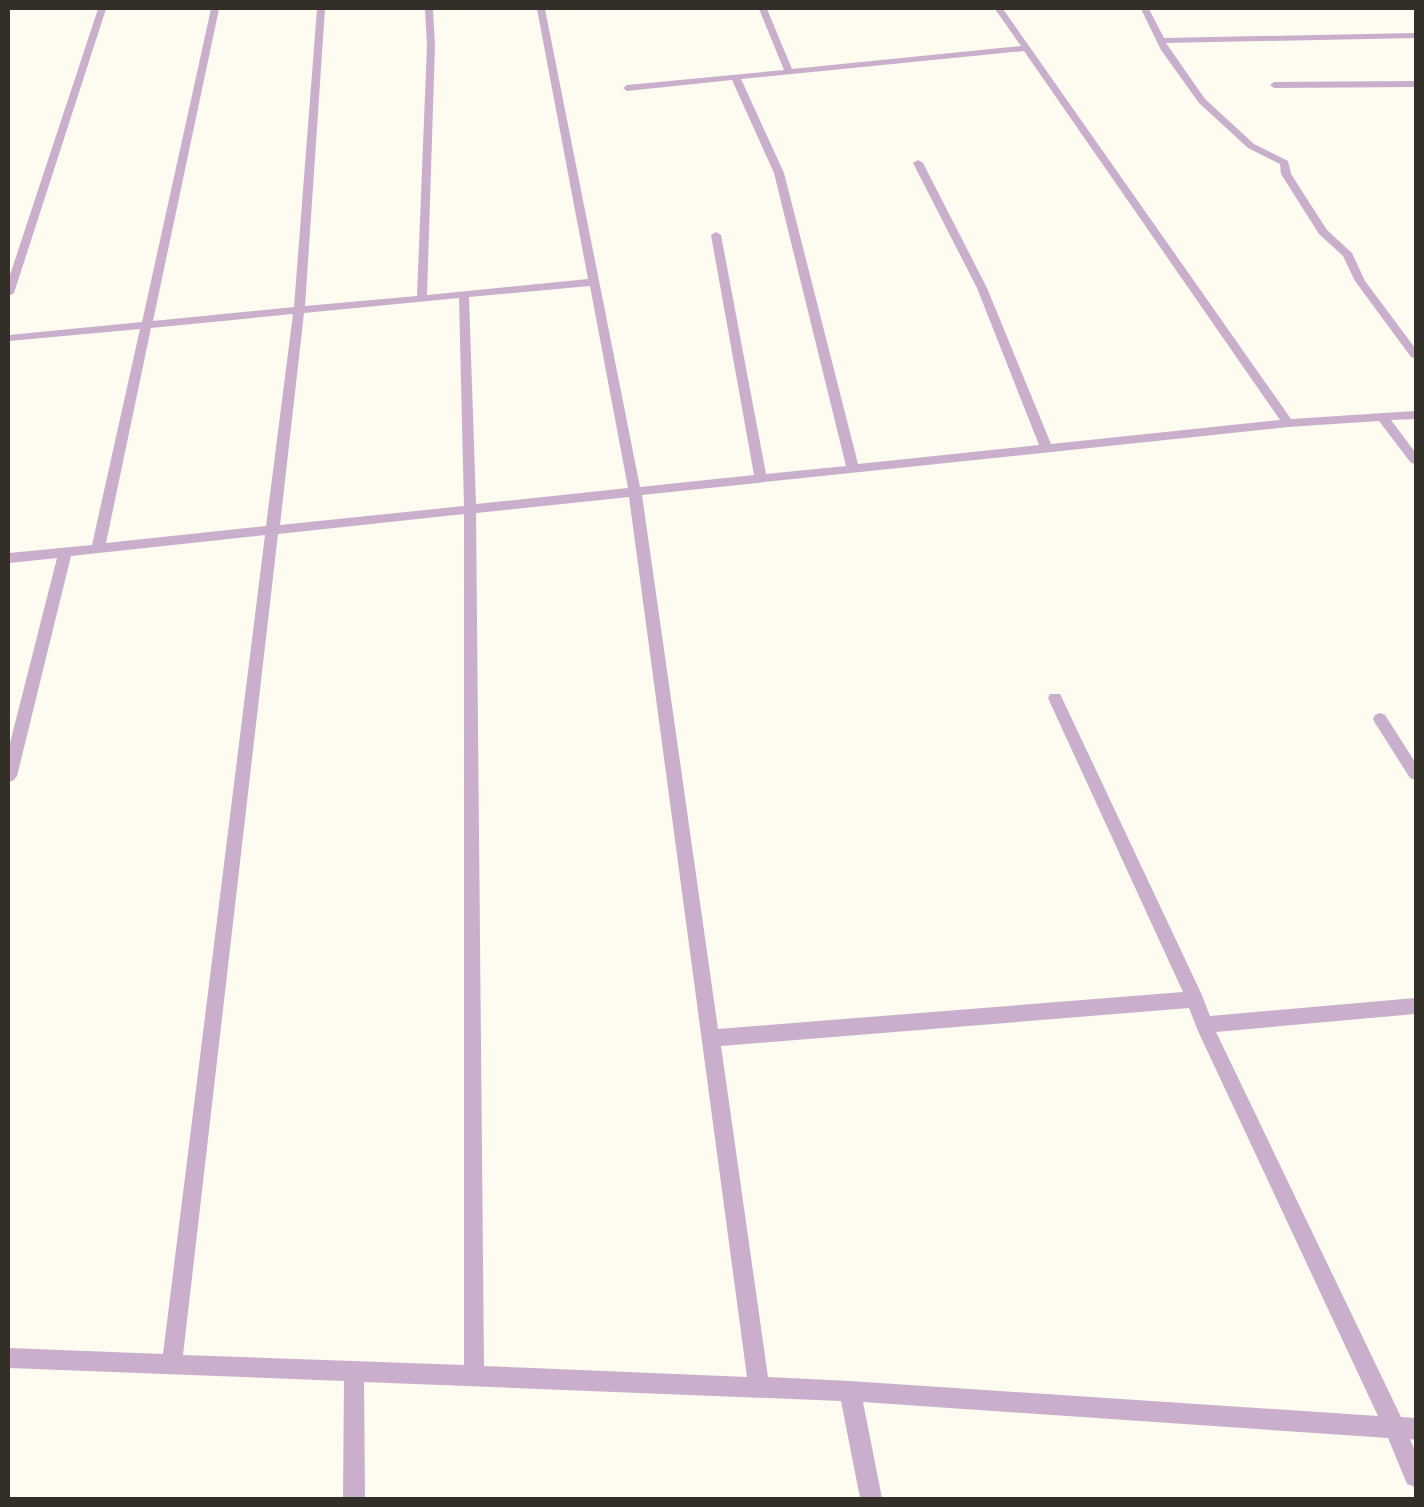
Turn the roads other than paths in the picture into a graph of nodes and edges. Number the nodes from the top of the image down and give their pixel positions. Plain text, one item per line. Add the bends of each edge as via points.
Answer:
1 (102, 9) edge
2 (216, 9) edge
3 (321, 9) edge
4 (429, 9) edge
5 (541, 9) edge
6 (763, 9) edge
7 (999, 9) edge
8 (1145, 9) edge
9 (1415, 35) edge
10 (1161, 41) junction
11 (1026, 48) junction
12 (788, 70) junction
13 (735, 76) junction
14 (1415, 84) edge
15 (1274, 85) dead end
16 (627, 88) dead end
17 (918, 163) dead end
18 (716, 235) dead end
19 (594, 282) junction
20 (9, 293) edge
21 (464, 294) junction
22 (422, 298) junction
23 (300, 310) junction
24 (145, 325) junction
25 (9, 338) edge
26 (1415, 355) edge
27 (1415, 415) edge
28 (1382, 417) junction
29 (1288, 424) junction
30 (1047, 449) junction
31 (1415, 460) edge
32 (854, 469) junction
33 (761, 479) junction
34 (634, 492) junction
35 (470, 510) junction
36 (273, 530) junction
37 (98, 549) junction
38 (65, 552) junction
39 (9, 558) edge
40 (1055, 698) dead end
41 (1380, 719) dead end
42 (1415, 774) edge
43 (9, 776) edge
44 (1195, 1000) junction
45 (1415, 1006) edge
46 (1204, 1025) junction
47 (711, 1038) junction
48 (9, 1358) edge
49 (172, 1364) junction
50 (354, 1372) junction
51 (474, 1376) junction
52 (759, 1386) junction
53 (850, 1391) junction
54 (1405, 1428) edge
55 (1415, 1476) edge
56 (354, 1498) edge
57 (871, 1498) edge

1 - 20 street
2 - 24 street
3 - 23 street
4 - 22 street via 431,45
5 - 19 street
6 - 12 street
7 - 11 street
8 - 10 street
9 - 10 street
10 - 26 street via 1202,101 1251,146 1285,163 1286,174 1323,232 1348,255 1360,281
11 - 12 street
11 - 29 street
12 - 13 street
13 - 16 street
13 - 32 street via 780,172
14 - 15 street
17 - 30 street via 982,288
18 - 33 street
19 - 21 street
19 - 34 street
21 - 22 street
21 - 35 street
22 - 23 street
23 - 24 street
23 - 36 street
24 - 25 street
24 - 37 street
27 - 28 street
28 - 29 street
28 - 31 street
29 - 30 street
30 - 32 street
32 - 33 street
33 - 34 street
34 - 35 street
34 - 47 street
35 - 36 street
35 - 51 street
36 - 37 street
36 - 49 street
37 - 38 street
38 - 39 street
38 - 43 street
40 - 44 street
41 - 42 street
44 - 46 street
44 - 47 street
45 - 46 street
46 - 54 street
47 - 52 street
48 - 49 street
49 - 50 street
50 - 51 street
50 - 56 street
51 - 52 street
52 - 53 street
53 - 54 street
53 - 57 street
54 - 55 street

